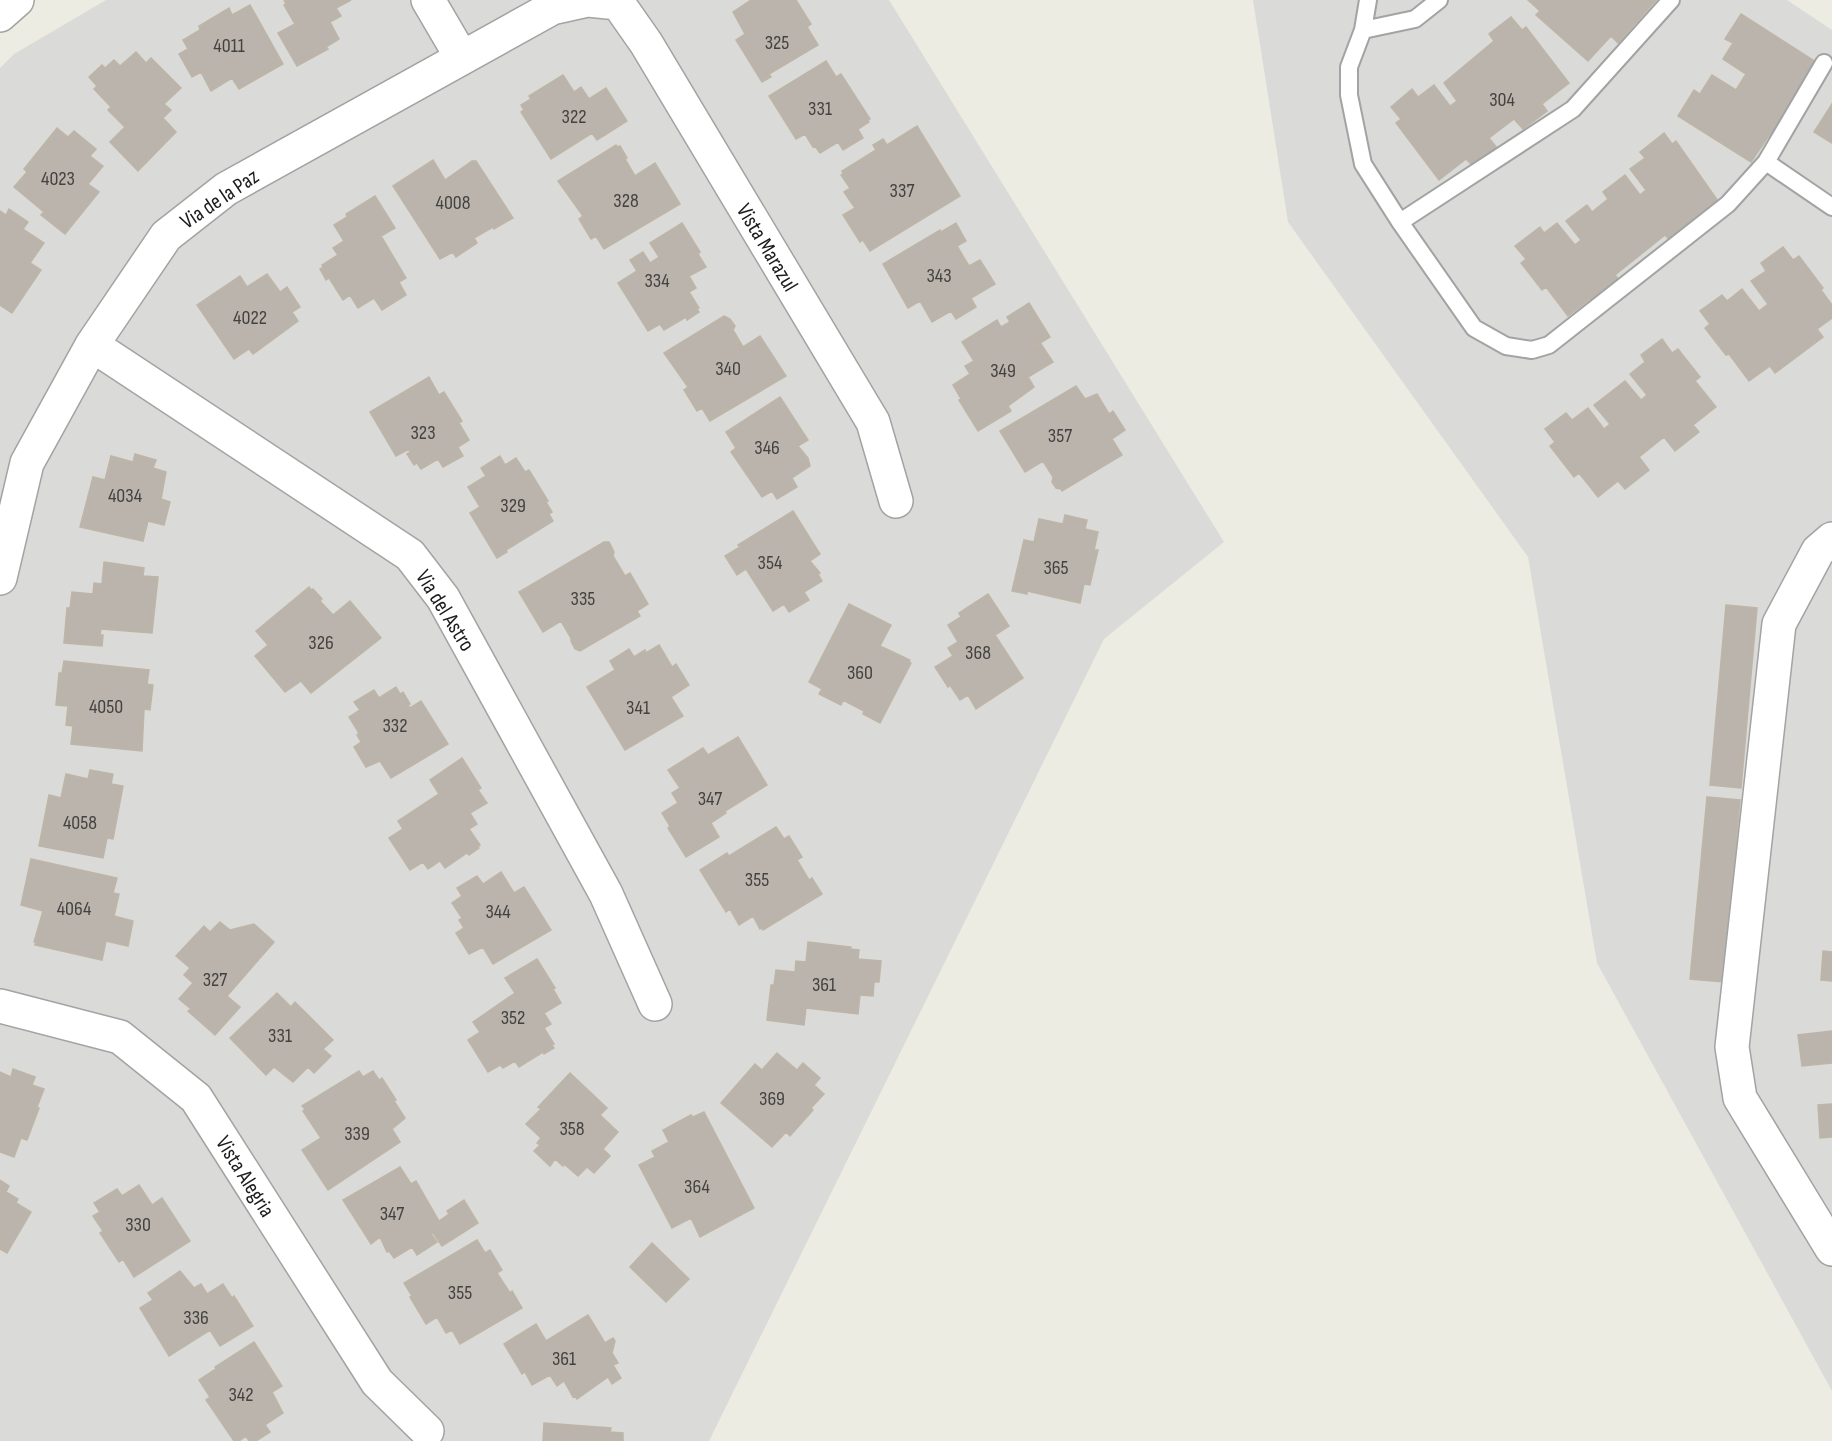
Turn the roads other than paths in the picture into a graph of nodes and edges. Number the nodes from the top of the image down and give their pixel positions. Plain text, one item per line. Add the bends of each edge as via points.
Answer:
1 (17, 0) edge
2 (428, 0) edge
3 (1368, 0) edge
4 (1439, 0) edge
5 (1671, 0) edge
6 (618, 3) joint
7 (0, 15) edge
8 (1363, 30) junction
9 (462, 58) junction
10 (1824, 63) dead end
11 (1766, 162) junction
12 (1832, 207) edge
13 (1400, 222) junction
14 (92, 345) junction
15 (896, 501) dead end
16 (1832, 539) edge
17 (0, 578) edge
18 (655, 1004) dead end
19 (0, 1006) edge
20 (1832, 1249) edge
21 (429, 1436) edge

1 - 7 street
2 - 9 street
3 - 8 lane
4 - 8 lane via 1415,19
5 - 13 lane via 1573,109
6 - 9 street, Via de la Paz via 588,0 552,8
6 - 15 street, Vista Marazul via 646,43 873,422
8 - 13 lane via 1349,67 1349,95 1364,164
9 - 14 street, Via de la Paz via 217,195 166,236
10 - 11 lane
11 - 12 lane
11 - 13 lane via 1728,204 1549,345 1532,350 1506,346 1474,328
14 - 17 street, Via de la Paz via 27,463
14 - 18 street, Via del Astro via 410,555 443,598 606,894
16 - 20 street via 1818,551 1779,624 1732,1047 1740,1098
19 - 21 street, Vista Alegria via 120,1037 196,1098 377,1382

